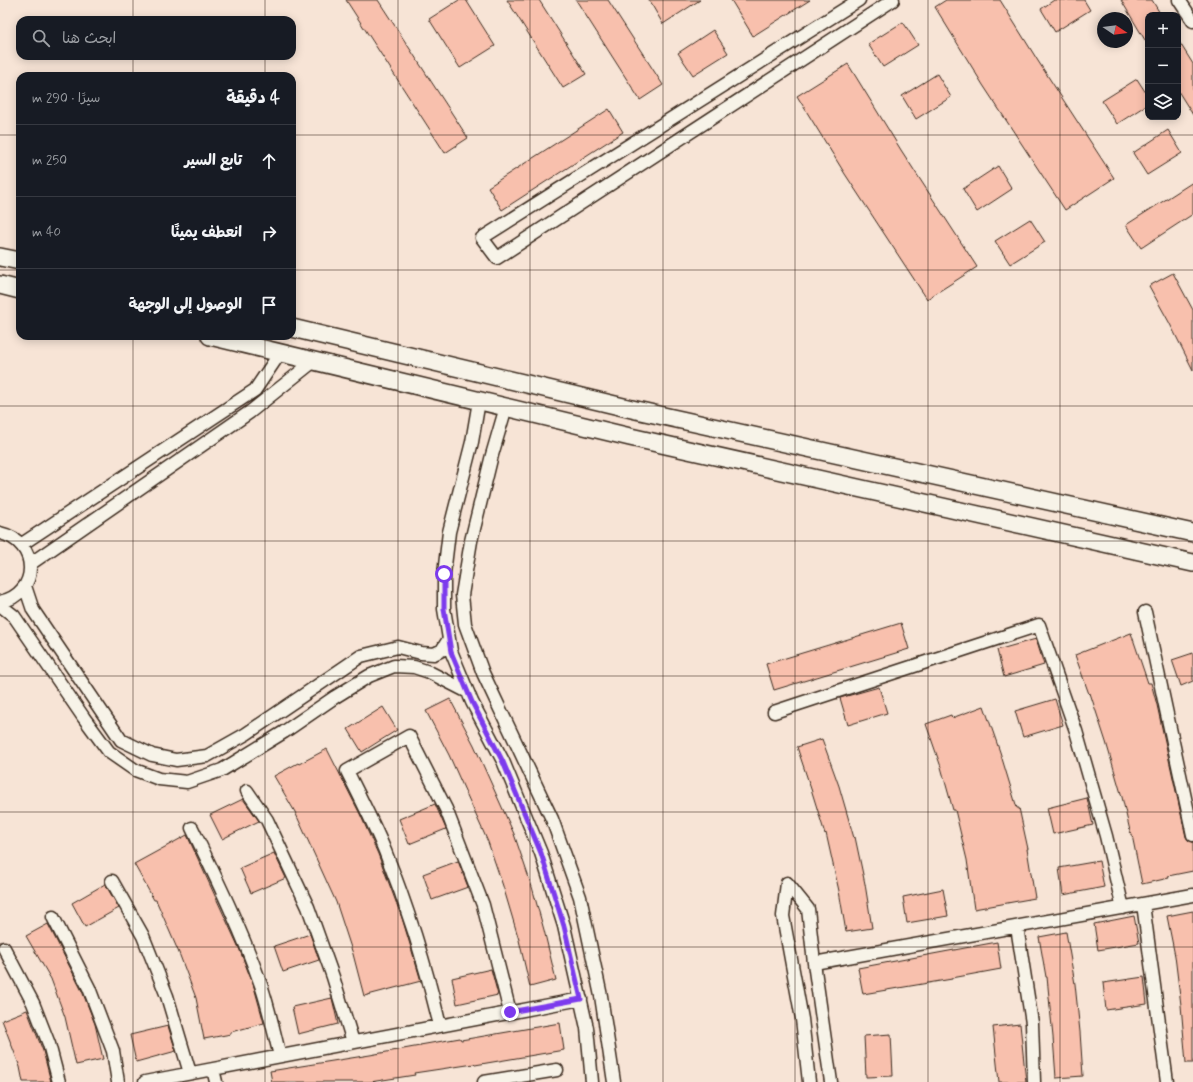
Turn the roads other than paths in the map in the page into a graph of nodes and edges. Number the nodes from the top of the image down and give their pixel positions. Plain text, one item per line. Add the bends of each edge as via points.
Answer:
1 (859, 0) edge
2 (893, 0) edge
3 (1179, 0) edge
4 (1193, 21) edge
5 (0, 257) edge
6 (16, 261) edge
7 (0, 285) edge
8 (16, 289) edge
9 (296, 329) edge
10 (226, 340) edge
11 (280, 353) junction
12 (314, 361) junction
13 (479, 400) junction
14 (506, 407) junction
15 (0, 533) edge
16 (1193, 533) edge
17 (22, 544) junction
18 (1193, 563) edge
19 (30, 564) junction
20 (25, 586) junction
21 (0, 604) edge
22 (1145, 612) dead end
23 (449, 639) junction
24 (468, 692) junction
25 (774, 712) dead end
26 (247, 791) dead end
27 (192, 828) dead end
28 (1193, 835) edge
29 (112, 881) dead end
30 (1193, 895) edge
31 (1143, 904) junction
32 (1124, 908) junction
33 (53, 917) dead end
34 (1017, 926) junction
35 (4, 948) dead end
36 (814, 962) junction
37 (581, 999) junction
38 (510, 1012) junction
39 (440, 1026) junction
40 (353, 1042) junction
41 (280, 1056) junction
42 (213, 1069) junction
43 (557, 1070) dead end
44 (190, 1074) junction
45 (517, 1079) edge
46 (59, 1082) edge
47 (118, 1082) edge
48 (145, 1082) edge
49 (216, 1082) edge
50 (484, 1082) edge
51 (592, 1082) edge
52 (614, 1082) edge
53 (809, 1082) edge
54 (832, 1082) edge
55 (1034, 1082) edge
56 (1167, 1082) edge

1 - 2 street via 482,238 497,258
3 - 4 street
5 - 6 main road
7 - 8 main road
9 - 16 main road via 636,410
10 - 11 main road
11 - 12 main road
11 - 17 street via 255,390
12 - 13 main road
12 - 19 street via 250,412
13 - 14 main road
13 - 23 street via 472,442 449,532 444,574 444,609
14 - 18 main road
14 - 52 street via 471,541 462,595 465,624 483,673 552,819 580,897 601,996
15 - 17 street via 12,536
17 - 19 street via 28,553
19 - 20 street via 30,576
20 - 21 street via 18,595
20 - 23 street via 33,610 121,740 152,755 176,760 207,756 246,734 361,656 398,647 434,654 442,650
21 - 24 street via 14,616 109,752 135,770 159,778 187,782 222,770 355,684 394,666 414,667 429,672
22 - 28 street
23 - 24 street via 451,652
24 - 37 street via 503,762 541,853 564,926
25 - 32 street via 1039,625 1076,731
26 - 40 street via 266,820 308,907
27 - 41 street via 242,934 262,986
29 - 44 street via 144,936 168,996
30 - 31 street
31 - 32 street
31 - 56 street
32 - 34 street
33 - 47 street via 89,988 113,1051
34 - 36 street
34 - 55 street via 1032,1024
35 - 46 street via 33,1003 49,1044
36 - 53 street via 808,909 787,883 783,916 802,1019
36 - 54 street
37 - 38 street
37 - 51 street via 587,1028
38 - 39 street
38 - 39 street via 483,905 446,809 409,736 347,771 385,850 416,933
39 - 40 street
40 - 41 street
41 - 42 street
42 - 44 street
42 - 49 street
43 - 45 street
44 - 48 street
45 - 50 street

